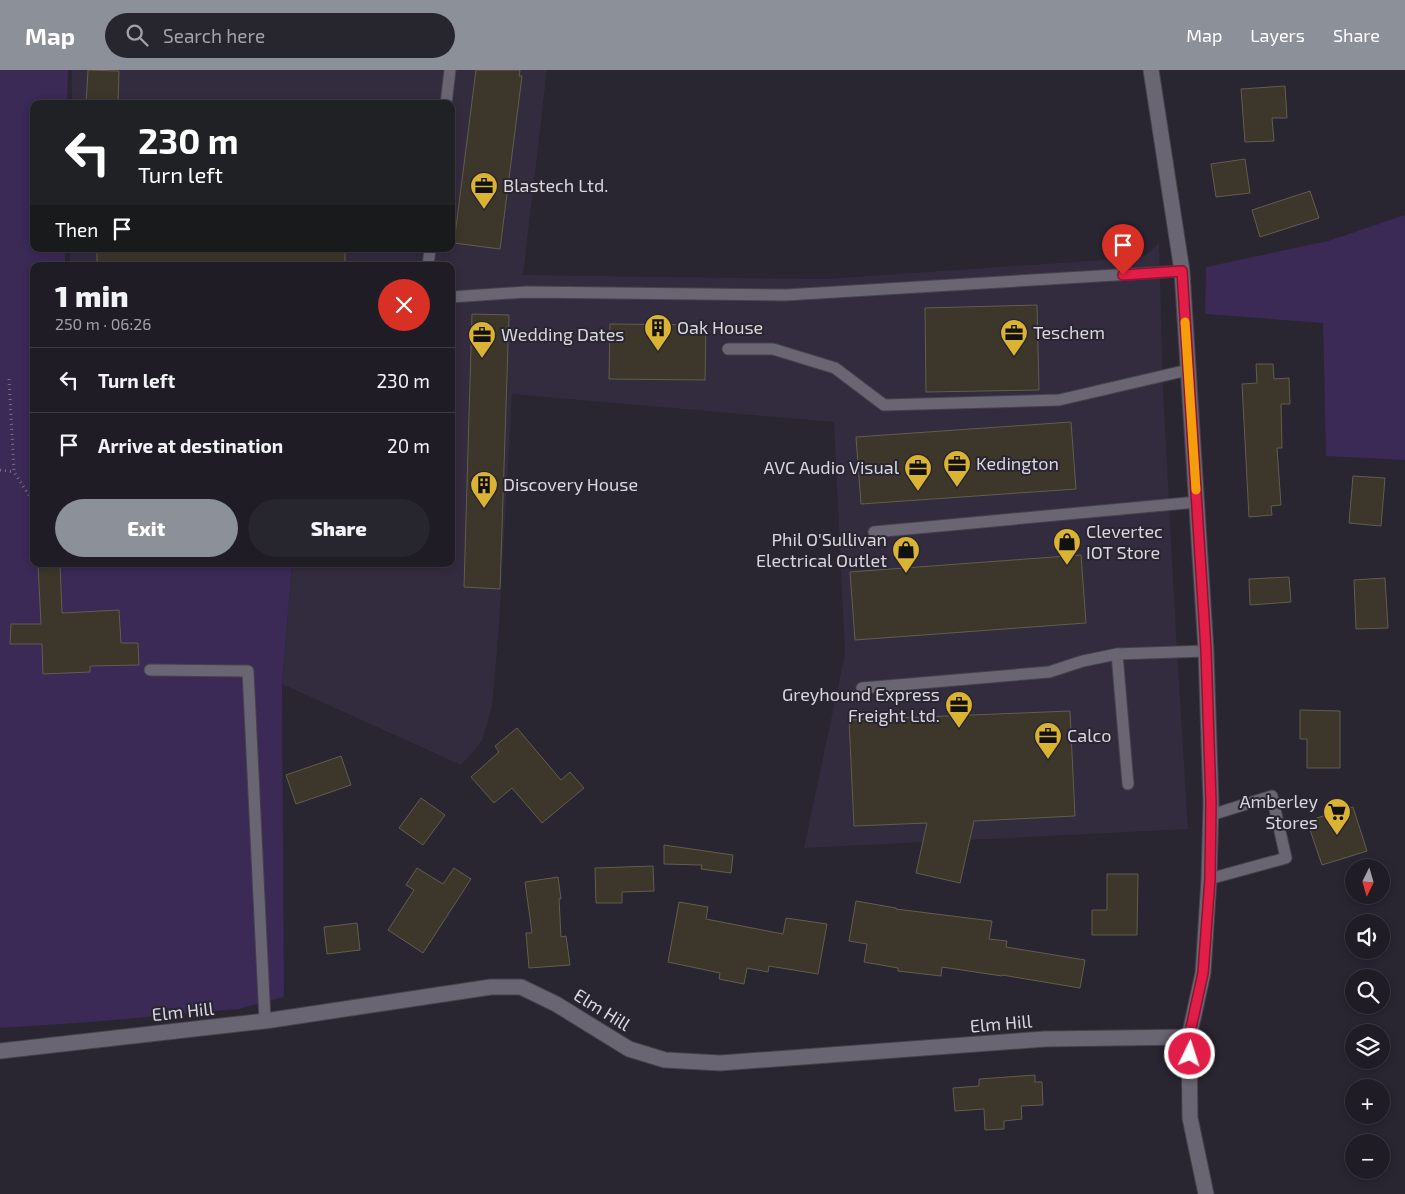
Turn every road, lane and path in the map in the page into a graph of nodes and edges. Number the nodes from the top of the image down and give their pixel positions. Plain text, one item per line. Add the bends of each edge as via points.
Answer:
1 (450, 70) edge
2 (1151, 70) edge
3 (446, 100) edge
4 (1182, 271) junction
5 (455, 297) edge
6 (728, 349) dead end
7 (1188, 370) junction
8 (9, 379) dead end
9 (0, 470) edge
10 (14, 472) junction
11 (30, 497) edge
12 (1197, 502) junction
13 (874, 532) dead end
14 (1206, 650) junction
15 (1117, 654) junction
16 (150, 670) dead end
17 (862, 688) dead end
18 (1128, 784) dead end
19 (1210, 815) junction
20 (1210, 879) junction
21 (265, 1021) junction
22 (1189, 1037) junction
23 (0, 1051) edge
24 (1206, 1194) edge

1 - 3 lane
2 - 4 street
4 - 5 lane via 786,295 526,292
4 - 7 street
6 - 7 lane via 773,349 835,368 884,404 1060,400
7 - 12 street
8 - 10 path
9 - 10 path
10 - 11 path
12 - 13 lane
12 - 14 street
14 - 15 lane
14 - 19 street
15 - 17 lane via 1049,672
15 - 18 lane
16 - 21 lane via 248,671
19 - 20 street
19 - 20 lane via 1272,796 1286,858
20 - 22 street via 1203,973
21 - 22 street, Elm Hill via 491,987 520,986 629,1049 665,1060 720,1063 1045,1039
21 - 23 street, Elm Hill
22 - 24 street via 1190,1118

